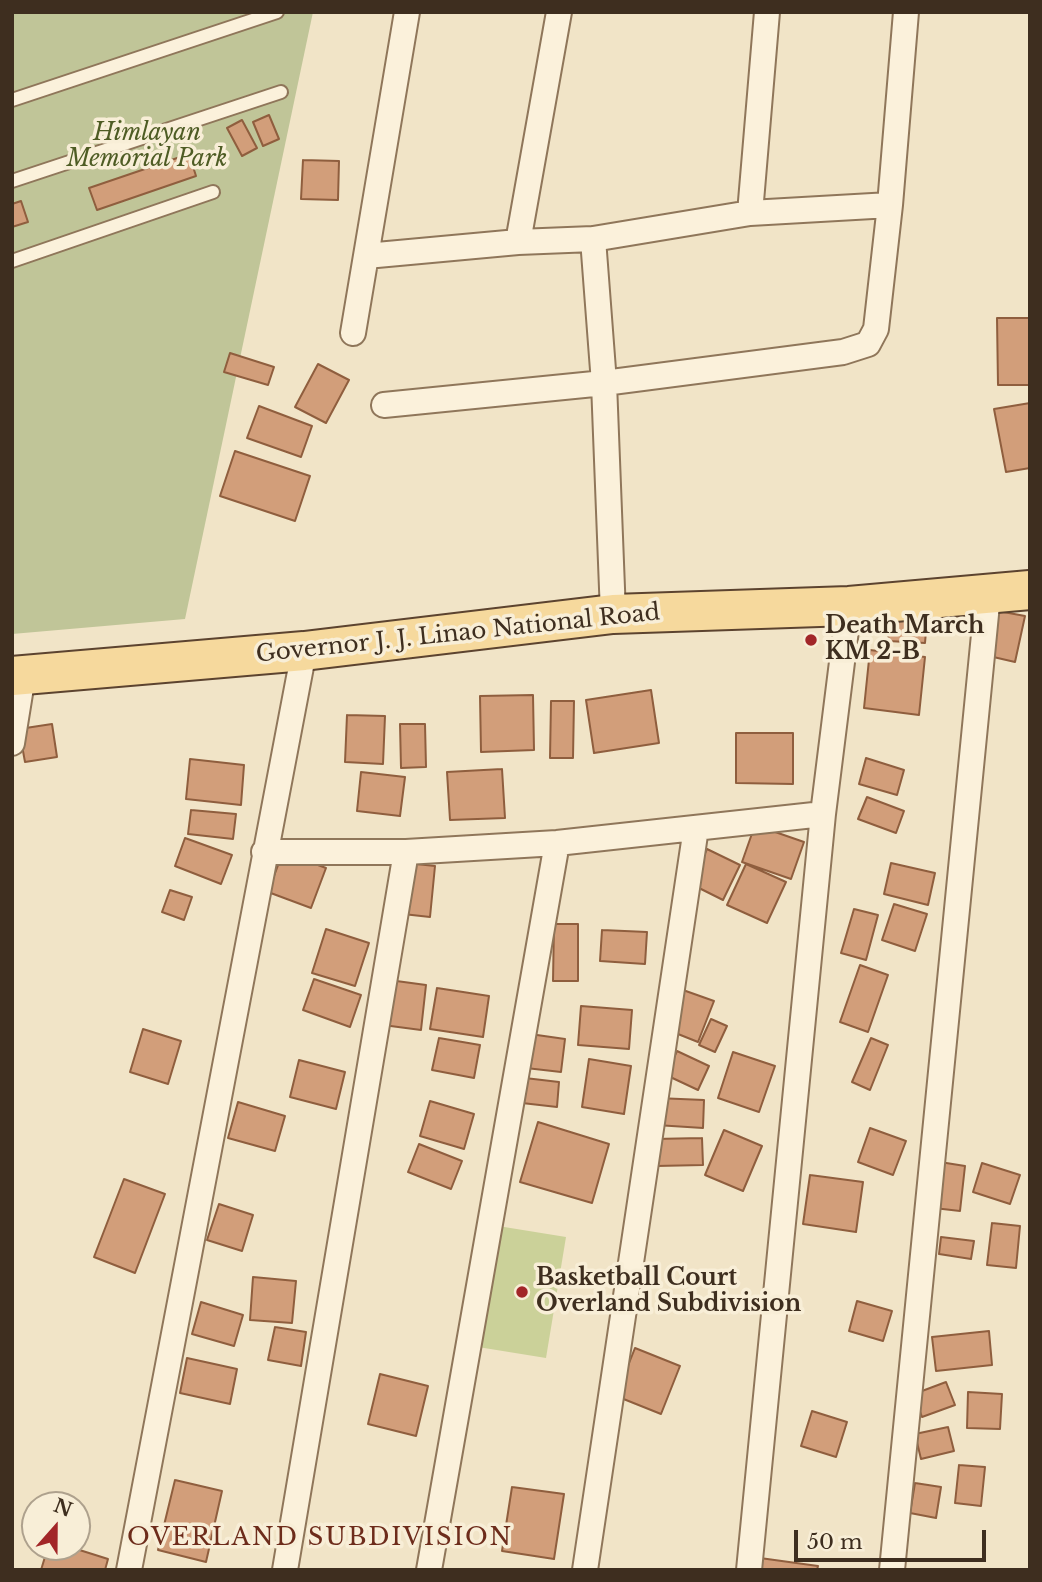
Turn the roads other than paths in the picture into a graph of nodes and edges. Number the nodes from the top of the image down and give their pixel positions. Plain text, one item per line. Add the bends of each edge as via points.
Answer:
1 (277, 12) edge
2 (407, 12) edge
3 (559, 12) edge
4 (767, 12) edge
5 (906, 12) edge
6 (281, 92) dead end
7 (12, 100) edge
8 (12, 181) edge
9 (213, 192) dead end
10 (890, 205) junction
11 (750, 213) junction
12 (593, 239) junction
13 (518, 242) junction
14 (366, 256) junction
15 (12, 261) edge
16 (353, 332) dead end
17 (604, 383) junction
18 (384, 405) dead end
19 (1030, 590) edge
20 (988, 594) junction
21 (849, 606) junction
22 (613, 614) junction
23 (304, 651) junction
24 (18, 676) edge
25 (12, 743) edge
26 (823, 814) junction
27 (696, 828) junction
28 (557, 843) junction
29 (264, 852) junction
30 (406, 852) junction
31 (896, 1568) edge
32 (129, 1570) edge
33 (285, 1570) edge
34 (429, 1570) edge
35 (585, 1570) edge
36 (749, 1570) edge

1 - 7 lane
2 - 14 street
3 - 13 street
4 - 11 street
5 - 10 street
6 - 8 lane
9 - 15 lane
10 - 11 street
10 - 17 street via 876,329 868,344 843,352
11 - 12 street
12 - 13 street
12 - 17 street
13 - 14 street
14 - 16 street
17 - 18 street
17 - 22 street
19 - 20 main road, Governor J. J. Linao National Road
20 - 21 main road, Governor J. J. Linao National Road
20 - 31 street
21 - 22 main road, Governor J. J. Linao National Road
21 - 26 street
22 - 23 main road, Governor J. J. Linao National Road
23 - 24 main road, Governor J. J. Linao National Road
23 - 29 street
24 - 25 street
26 - 27 street
26 - 36 street
27 - 28 street
27 - 35 street
28 - 30 street
28 - 34 street
29 - 30 street
29 - 32 street
30 - 33 street

